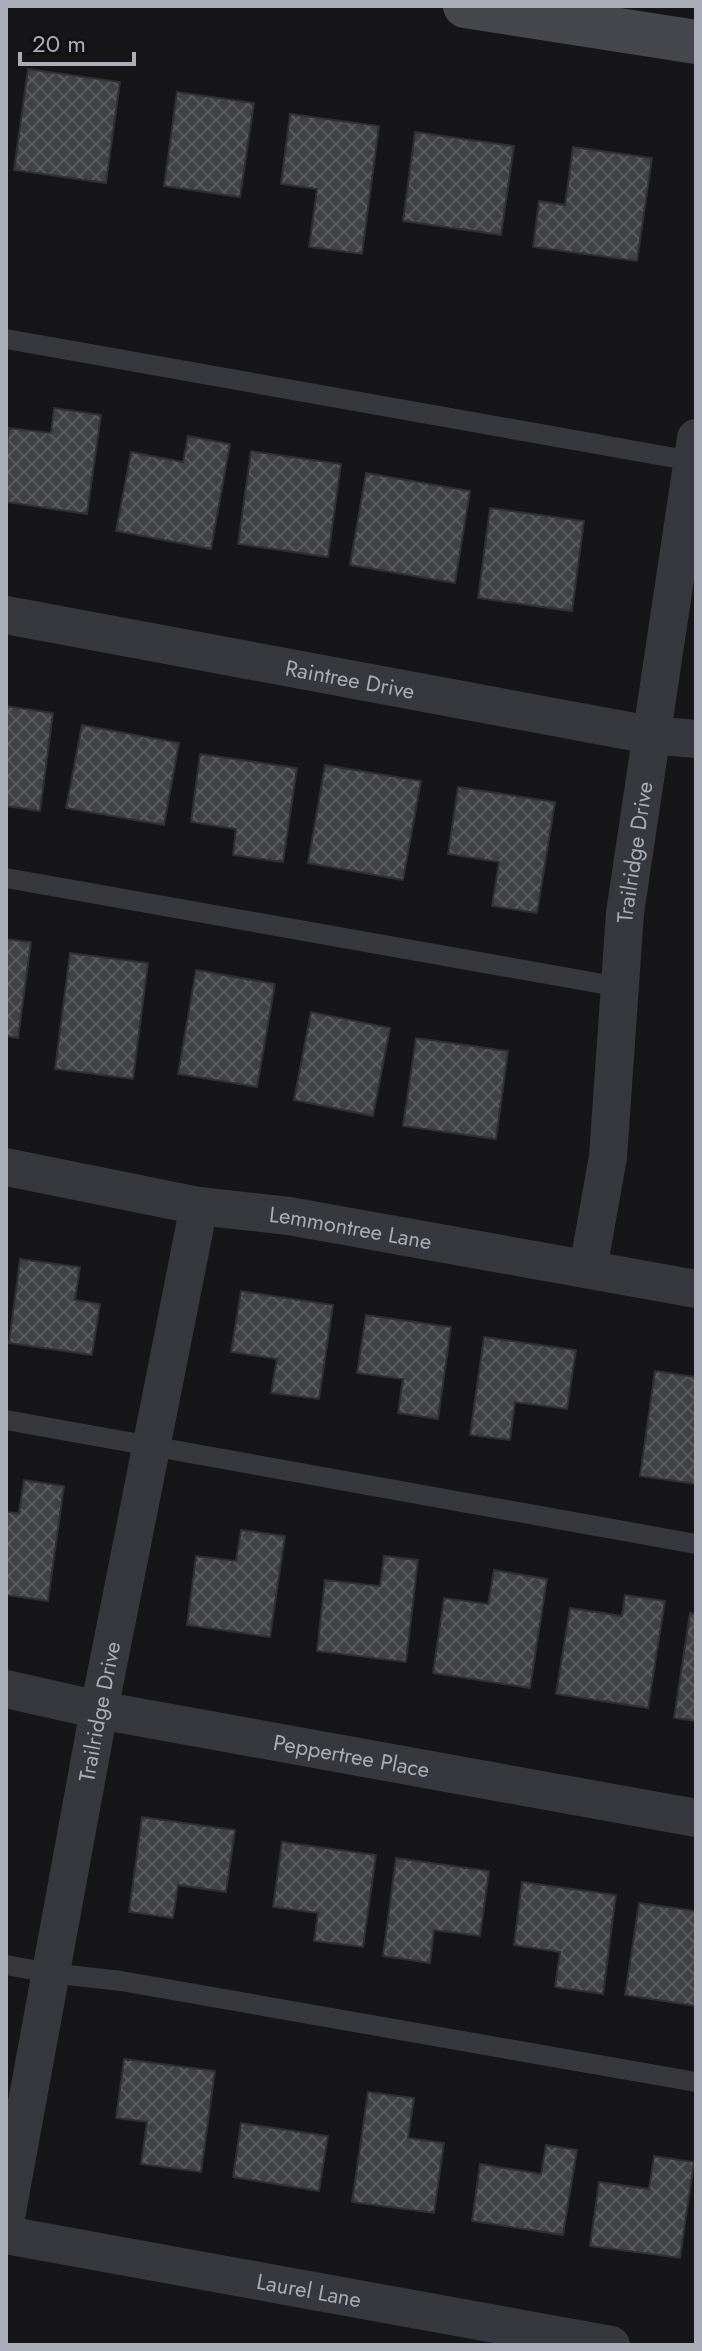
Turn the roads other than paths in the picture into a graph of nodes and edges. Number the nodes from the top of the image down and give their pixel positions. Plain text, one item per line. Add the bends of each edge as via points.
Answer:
1 (465, 6) edge
2 (696, 42) edge
3 (6, 339) edge
4 (694, 450) edge
5 (6, 615) edge
6 (650, 735) junction
7 (696, 739) edge
8 (6, 878) edge
9 (620, 987) junction
10 (6, 1167) edge
11 (199, 1206) junction
12 (588, 1269) junction
13 (696, 1289) edge
14 (6, 1420) edge
15 (151, 1445) junction
16 (696, 1544) edge
17 (6, 1689) edge
18 (99, 1710) junction
19 (696, 1818) edge
20 (6, 1965) edge
21 (50, 1973) junction
22 (696, 2082) edge
23 (6, 2217) edge
24 (6, 2235) edge
25 (611, 2345) edge

1 - 2 main road
3 - 4 lane
4 - 6 street, Trailridge Drive
5 - 6 street, Raintree Drive
6 - 7 street, Raintree Drive
6 - 9 street, Trailridge Drive
8 - 9 lane
9 - 12 street, Trailridge Drive via 608,1157
10 - 11 street, Lemmontree Lane
11 - 12 street, Lemmontree Lane via 289,1216
11 - 15 street, Trailridge Drive
12 - 13 street, Lemmontree Lane
14 - 15 lane
15 - 16 lane
15 - 18 street, Trailridge Drive
17 - 18 street, Peppertree Place
18 - 19 street, Peppertree Place
18 - 21 street, Trailridge Drive
20 - 21 lane
21 - 22 lane
21 - 23 street, Trailridge Drive
24 - 25 street, Laurel Lane

